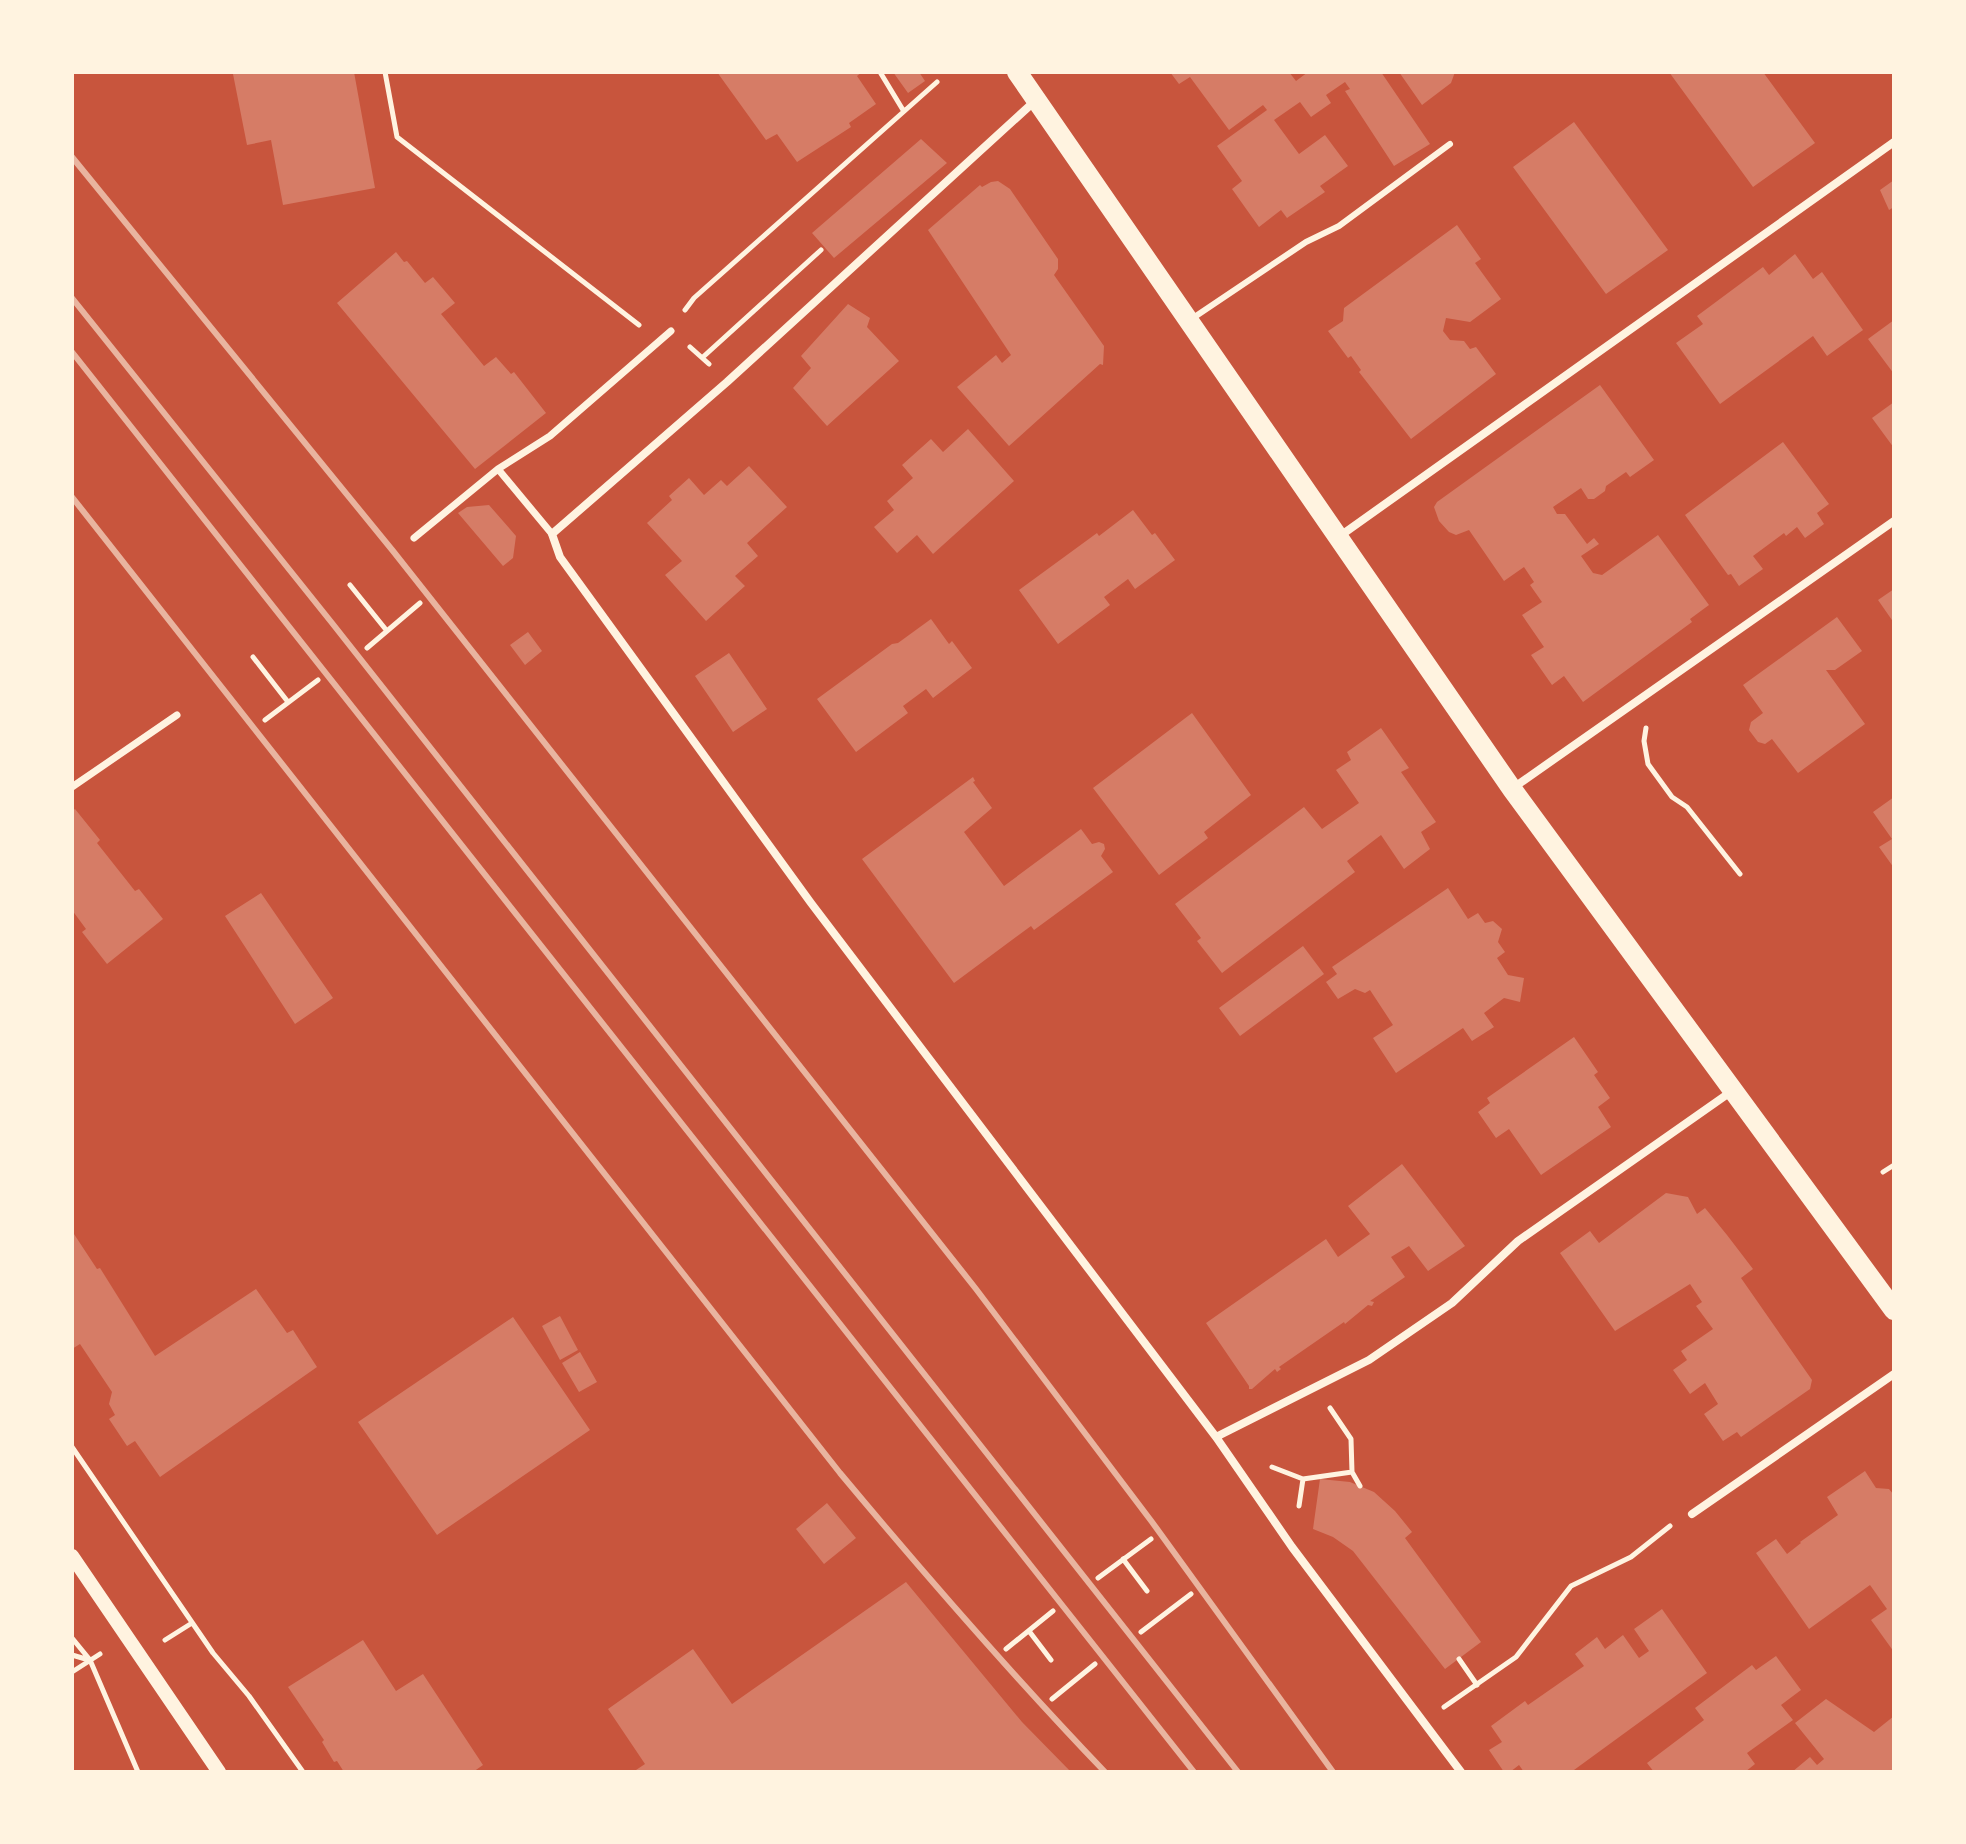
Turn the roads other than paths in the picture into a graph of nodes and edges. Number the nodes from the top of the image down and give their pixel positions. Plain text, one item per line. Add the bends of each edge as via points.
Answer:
1 (1017, 72) edge
2 (1036, 100) junction
3 (1894, 142) edge
4 (1450, 144) dead end
5 (1187, 322) junction
6 (671, 331) road end
7 (498, 469) junction
8 (1894, 521) edge
9 (552, 534) junction
10 (1339, 536) junction
11 (414, 538) dead end
12 (177, 715) dead end
13 (72, 787) edge
14 (1512, 789) junction
15 (1734, 1090) junction
16 (1894, 1310) edge
17 (1894, 1374) edge
18 (1216, 1437) junction
19 (1692, 1514) road end
20 (72, 1556) edge
21 (219, 1772) edge
22 (1461, 1772) edge

1 - 2 main road
2 - 5 main road
2 - 9 street
3 - 10 street
4 - 5 lane via 1339,226 1306,242
5 - 10 main road
6 - 7 street via 550,436
7 - 9 street
7 - 11 street
8 - 14 street
9 - 18 street via 560,557 802,891
10 - 14 main road
12 - 13 street
14 - 15 main road
15 - 16 main road
15 - 18 street via 1518,1241 1452,1303 1369,1360
17 - 19 street
18 - 22 street
20 - 21 street

